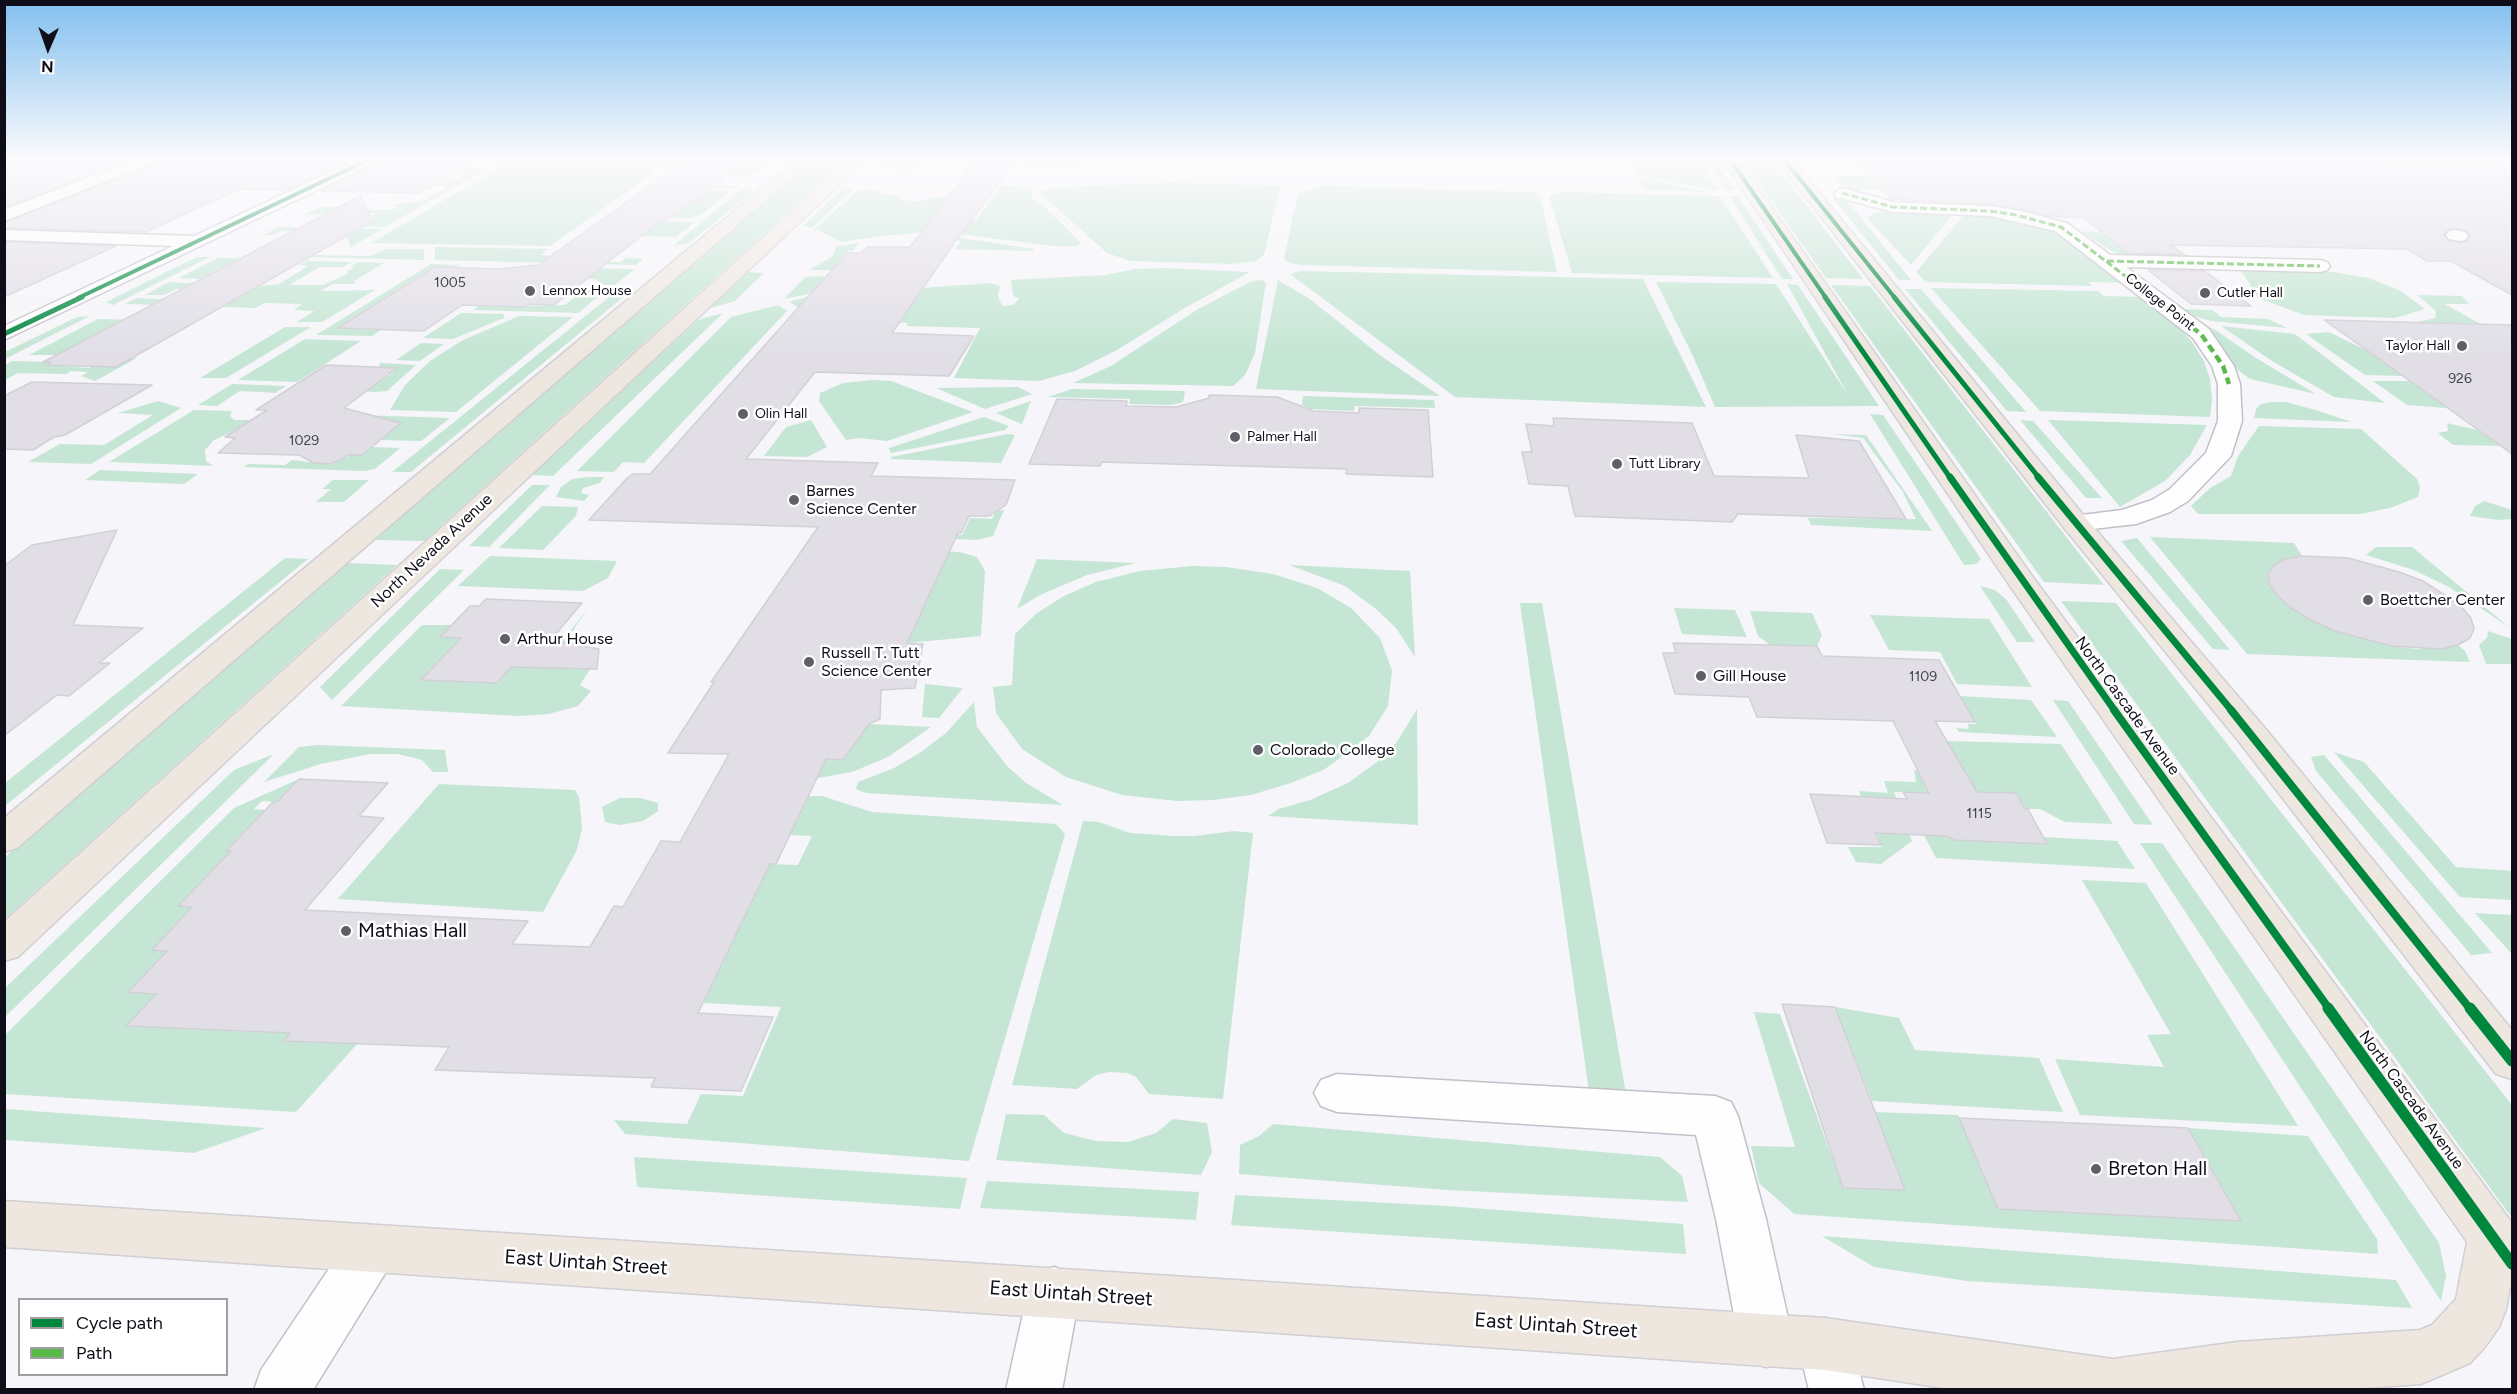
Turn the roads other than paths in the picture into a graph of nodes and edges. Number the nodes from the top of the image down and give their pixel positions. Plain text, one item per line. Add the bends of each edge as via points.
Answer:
1 (235, 223) edge
2 (730, 223) edge
3 (789, 223) edge
4 (1774, 223) edge
5 (1835, 223) edge
6 (2046, 223) edge
7 (4, 236) edge
8 (197, 241) junction
9 (2107, 261) junction
10 (2320, 266) dead end
11 (4, 334) edge
12 (2075, 523) junction
13 (4, 839) edge
14 (4, 946) edge
15 (2512, 1061) edge
16 (1337, 1093) dead end
17 (4, 1224) edge
18 (371, 1250) junction
19 (2503, 1250) edge
20 (1054, 1292) junction
21 (1766, 1341) junction
22 (1831, 1367) edge
23 (2126, 1387) edge
24 (281, 1389) edge
25 (1034, 1389) edge

1 - 8 street
2 - 13 main road
3 - 14 main road, North Nevada Avenue
4 - 19 main road, North Cascade Avenue via 2031,596
5 - 12 main road
6 - 9 street, College Point via 2068,231
7 - 8 street
8 - 11 street
9 - 10 street
9 - 12 street, College Point via 2201,334 2223,366 2229,384 2230,421 2218,456 2179,495 2126,518
12 - 15 main road via 2252,735
16 - 21 street via 1715,1116
17 - 18 main road, East Uintah Street
18 - 20 main road, East Uintah Street
18 - 24 street
19 - 23 main road, East Uintah Street via 2480,1309 2466,1329 2451,1344 2421,1357 2237,1369
20 - 21 main road, East Uintah Street
20 - 25 street
21 - 22 main road, East Uintah Street
22 - 23 main road, East Uintah Street

